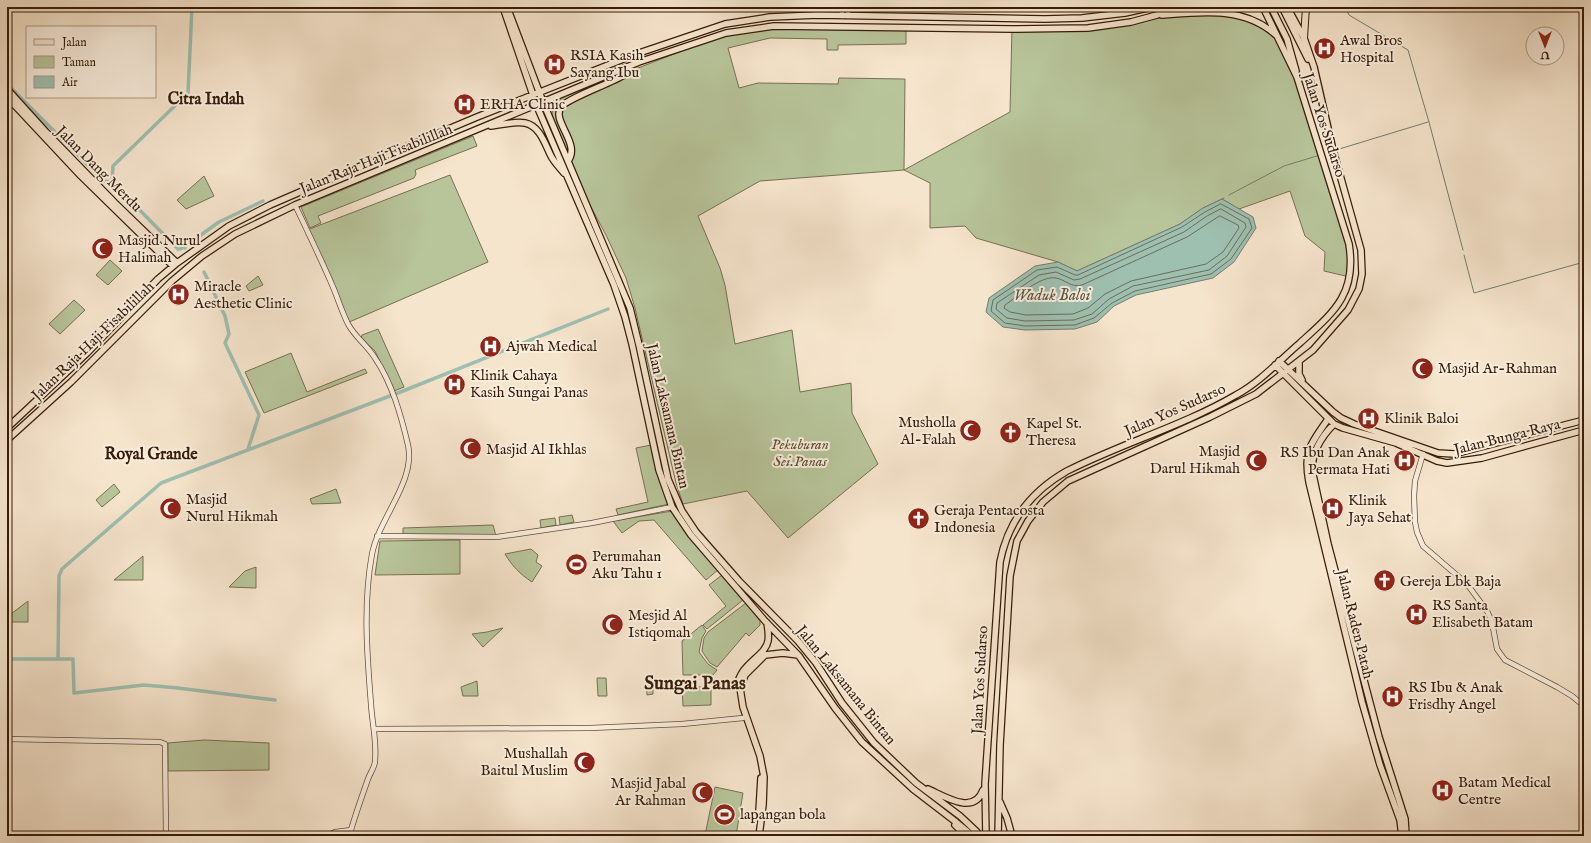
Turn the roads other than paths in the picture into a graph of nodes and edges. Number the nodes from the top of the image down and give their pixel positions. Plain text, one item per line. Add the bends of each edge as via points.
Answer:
1 (503, 7) edge
2 (507, 7) edge
3 (842, 7) edge
4 (848, 7) edge
5 (1152, 7) edge
6 (1177, 7) edge
7 (1263, 7) edge
8 (1271, 7) edge
9 (1282, 7) edge
10 (1287, 7) edge
11 (1306, 7) edge
12 (1157, 15) junction
13 (813, 16) junction
14 (845, 16) junction
15 (968, 17) junction
16 (754, 19) junction
17 (813, 27) junction
18 (755, 28) junction
19 (968, 28) junction
20 (1278, 37) junction
21 (1304, 38) junction
22 (630, 66) junction
23 (1313, 66) junction
24 (1297, 77) junction
25 (7, 89) edge
26 (540, 92) junction
27 (533, 95) junction
28 (7, 98) edge
29 (543, 102) junction
30 (536, 104) junction
31 (485, 127) junction
32 (52, 141) junction
33 (568, 161) junction
34 (348, 172) junction
35 (568, 178) junction
36 (352, 182) junction
37 (295, 205) junction
38 (175, 265) junction
39 (620, 282) junction
40 (614, 285) junction
41 (1299, 362) junction
42 (1277, 363) junction
43 (1285, 371) junction
44 (64, 375) junction
45 (71, 382) junction
46 (1304, 383) junction
47 (1328, 419) junction
48 (1584, 420) edge
49 (1334, 424) junction
50 (7, 428) edge
51 (1584, 430) edge
52 (7, 440) edge
53 (1423, 454) junction
54 (1101, 456) junction
55 (1104, 464) junction
56 (672, 507) junction
57 (377, 536) junction
58 (1326, 545) junction
59 (767, 622) junction
60 (799, 656) junction
61 (1370, 700) junction
62 (1362, 702) junction
63 (842, 703) junction
64 (1584, 706) edge
65 (835, 708) junction
66 (743, 718) junction
67 (374, 729) junction
68 (7, 739) edge
69 (988, 744) junction
70 (1000, 744) junction
71 (906, 774) junction
72 (901, 779) junction
73 (916, 783) junction
74 (985, 784) junction
75 (999, 800) junction
76 (942, 811) junction
77 (757, 833) edge
78 (975, 834) edge
79 (166, 836) edge
80 (330, 836) edge
81 (966, 836) edge
82 (986, 836) edge
83 (998, 836) edge
84 (1012, 836) edge
85 (1402, 836) edge
86 (1406, 836) edge

1 - 27 main road, Jalan Laksamana Bintan
2 - 26 main road, Jalan Laksamana Bintan
3 - 14 street
4 - 14 street
5 - 15 main road, Jalan Raja Haji Fisabilillah via 1125,14 1082,18
6 - 12 main road, Jalan Raja Haji Fisabilillah
7 - 20 main road, Jalan Yos Sudarso
8 - 24 main road via 1287,39
9 - 23 main road
10 - 21 main road, Jalan Yos Sudarso
11 - 21 highway
12 - 19 main road, Jalan Raja Haji Fisabilillah via 1093,28
12 - 20 main road via 1191,12 1233,14 1267,28
13 - 14 main road, Jalan Raja Haji Fisabilillah
13 - 16 main road, Jalan Raja Haji Fisabilillah
13 - 17 main road
14 - 15 main road, Jalan Raja Haji Fisabilillah
15 - 19 main road
16 - 18 main road
16 - 26 main road, Jalan Raja Haji Fisabilillah via 721,25 636,54
17 - 18 main road, Jalan Raja Haji Fisabilillah
17 - 19 main road, Jalan Raja Haji Fisabilillah
18 - 22 main road, Jalan Raja Haji Fisabilillah via 726,33
20 - 24 main road, Jalan Yos Sudarso
21 - 23 main road, Jalan Yos Sudarso
22 - 29 main road, Jalan Raja Haji Fisabilillah
22 - 33 main road via 629,71 622,77 564,103 559,110 573,151
23 - 41 main road, Jalan Yos Sudarso via 1361,250 1362,274 1357,296 1348,310 1321,342
24 - 42 main road, Jalan Yos Sudarso via 1349,244 1351,265 1348,287 1337,307
25 - 32 main road, Jalan Dang Merdu
26 - 27 main road, Jalan Raja Haji Fisabilillah
26 - 29 main road, Jalan Laksamana Bintan
27 - 30 main road, Jalan Laksamana Bintan
27 - 34 main road, Jalan Raja Haji Fisabilillah
28 - 32 main road, Jalan Dang Merdu
29 - 30 main road, Jalan Raja Haji Fisabilillah
29 - 33 main road, Jalan Laksamana Bintan
30 - 31 main road, Jalan Raja Haji Fisabilillah
30 - 35 main road, Jalan Laksamana Bintan
31 - 35 main road via 518,123 536,128 552,158
31 - 36 main road, Jalan Raja Haji Fisabilillah
32 - 38 main road, Jalan Dang Merdu
33 - 39 main road, Jalan Laksamana Bintan
34 - 36 main road
34 - 38 main road, Jalan Raja Haji Fisabilillah via 270,205 229,226
35 - 40 main road, Jalan Laksamana Bintan
36 - 37 main road, Jalan Raja Haji Fisabilillah
37 - 45 main road, Jalan Raja Haji Fisabilillah via 235,234 202,256 153,299
37 - 57 street via 349,325 374,356 390,388 408,445 406,477
38 - 44 main road, Jalan Raja Haji Fisabilillah
39 - 40 main road
39 - 63 main road, Jalan Laksamana Bintan via 630,308 668,479 682,511 696,532 739,581 812,658
40 - 56 main road, Jalan Laksamana Bintan via 632,344 659,470
41 - 43 main road, Jalan Yos Sudarso
41 - 46 main road via 1299,374
42 - 43 main road, Jalan Bunga Raya
42 - 54 main road, Jalan Yos Sudarso via 1254,383 1207,411
43 - 46 main road, Jalan Bunga Raya
43 - 47 main road, Jalan Bunga Raya
43 - 55 main road, Jalan Yos Sudarso via 1240,403
44 - 45 main road
44 - 50 main road, Jalan Raja Haji Fisabilillah
45 - 52 main road, Jalan Raja Haji Fisabilillah
46 - 48 main road, Jalan Bunga Raya via 1333,412 1347,421 1444,454 1454,454
47 - 49 main road, Jalan Bunga Raya
47 - 58 main road, Jalan Raden Patah via 1310,445 1307,462 1310,487
49 - 53 main road, Jalan Bunga Raya
49 - 58 main road, Jalan Raden Patah via 1320,440 1312,464
51 - 53 main road, Jalan Bunga Raya via 1467,461 1444,463
53 - 64 street via 1415,481 1414,496 1415,522 1423,546 1467,584 1488,611 1497,649 1505,660 1557,686
54 - 55 main road
54 - 69 main road, Jalan Yos Sudarso via 1062,474 1038,491 1024,507 1007,536 998,581
55 - 70 main road, Jalan Yos Sudarso via 1068,481 1050,495 1032,515 1017,541 1010,576
56 - 57 street via 592,523 497,537
56 - 59 main road, Jalan Laksamana Bintan via 691,535
57 - 67 street via 369,578 368,622
58 - 61 main road, Jalan Raden Patah
58 - 62 main road, Jalan Raden Patah
59 - 60 main road, Jalan Laksamana Bintan
59 - 66 main road, Jalan Laksamana Bintan via 766,646 739,677 737,696
60 - 65 main road, Jalan Laksamana Bintan
60 - 77 main road, Jalan Laksamana Bintan via 783,653 765,655 749,670 741,684 740,698 760,756 764,777 764,805
61 - 62 main road
61 - 86 main road, Jalan Raden Patah via 1404,819
62 - 85 main road, Jalan Raden Patah via 1380,765 1400,820
63 - 65 main road
63 - 71 main road, Jalan Laksamana Bintan via 874,743
65 - 72 main road, Jalan Laksamana Bintan via 868,749
66 - 67 street via 682,724 590,728
66 - 77 main road, Jalan Laksamana Bintan via 760,766
67 - 80 street via 375,764 351,830 334,832
68 - 79 street via 165,744
69 - 70 main road
69 - 74 main road, Jalan Yos Sudarso
70 - 75 main road, Jalan Yos Sudarso
71 - 72 main road
71 - 73 main road, Jalan Laksamana Bintan
72 - 76 main road, Jalan Laksamana Bintan
73 - 74 main road via 966,804 981,795
73 - 78 main road, Jalan Laksamana Bintan via 960,816
74 - 82 main road, Jalan Yos Sudarso
75 - 83 main road, Jalan Yos Sudarso
75 - 84 main road
76 - 78 main road, Jalan Laksamana Bintan
76 - 81 main road

